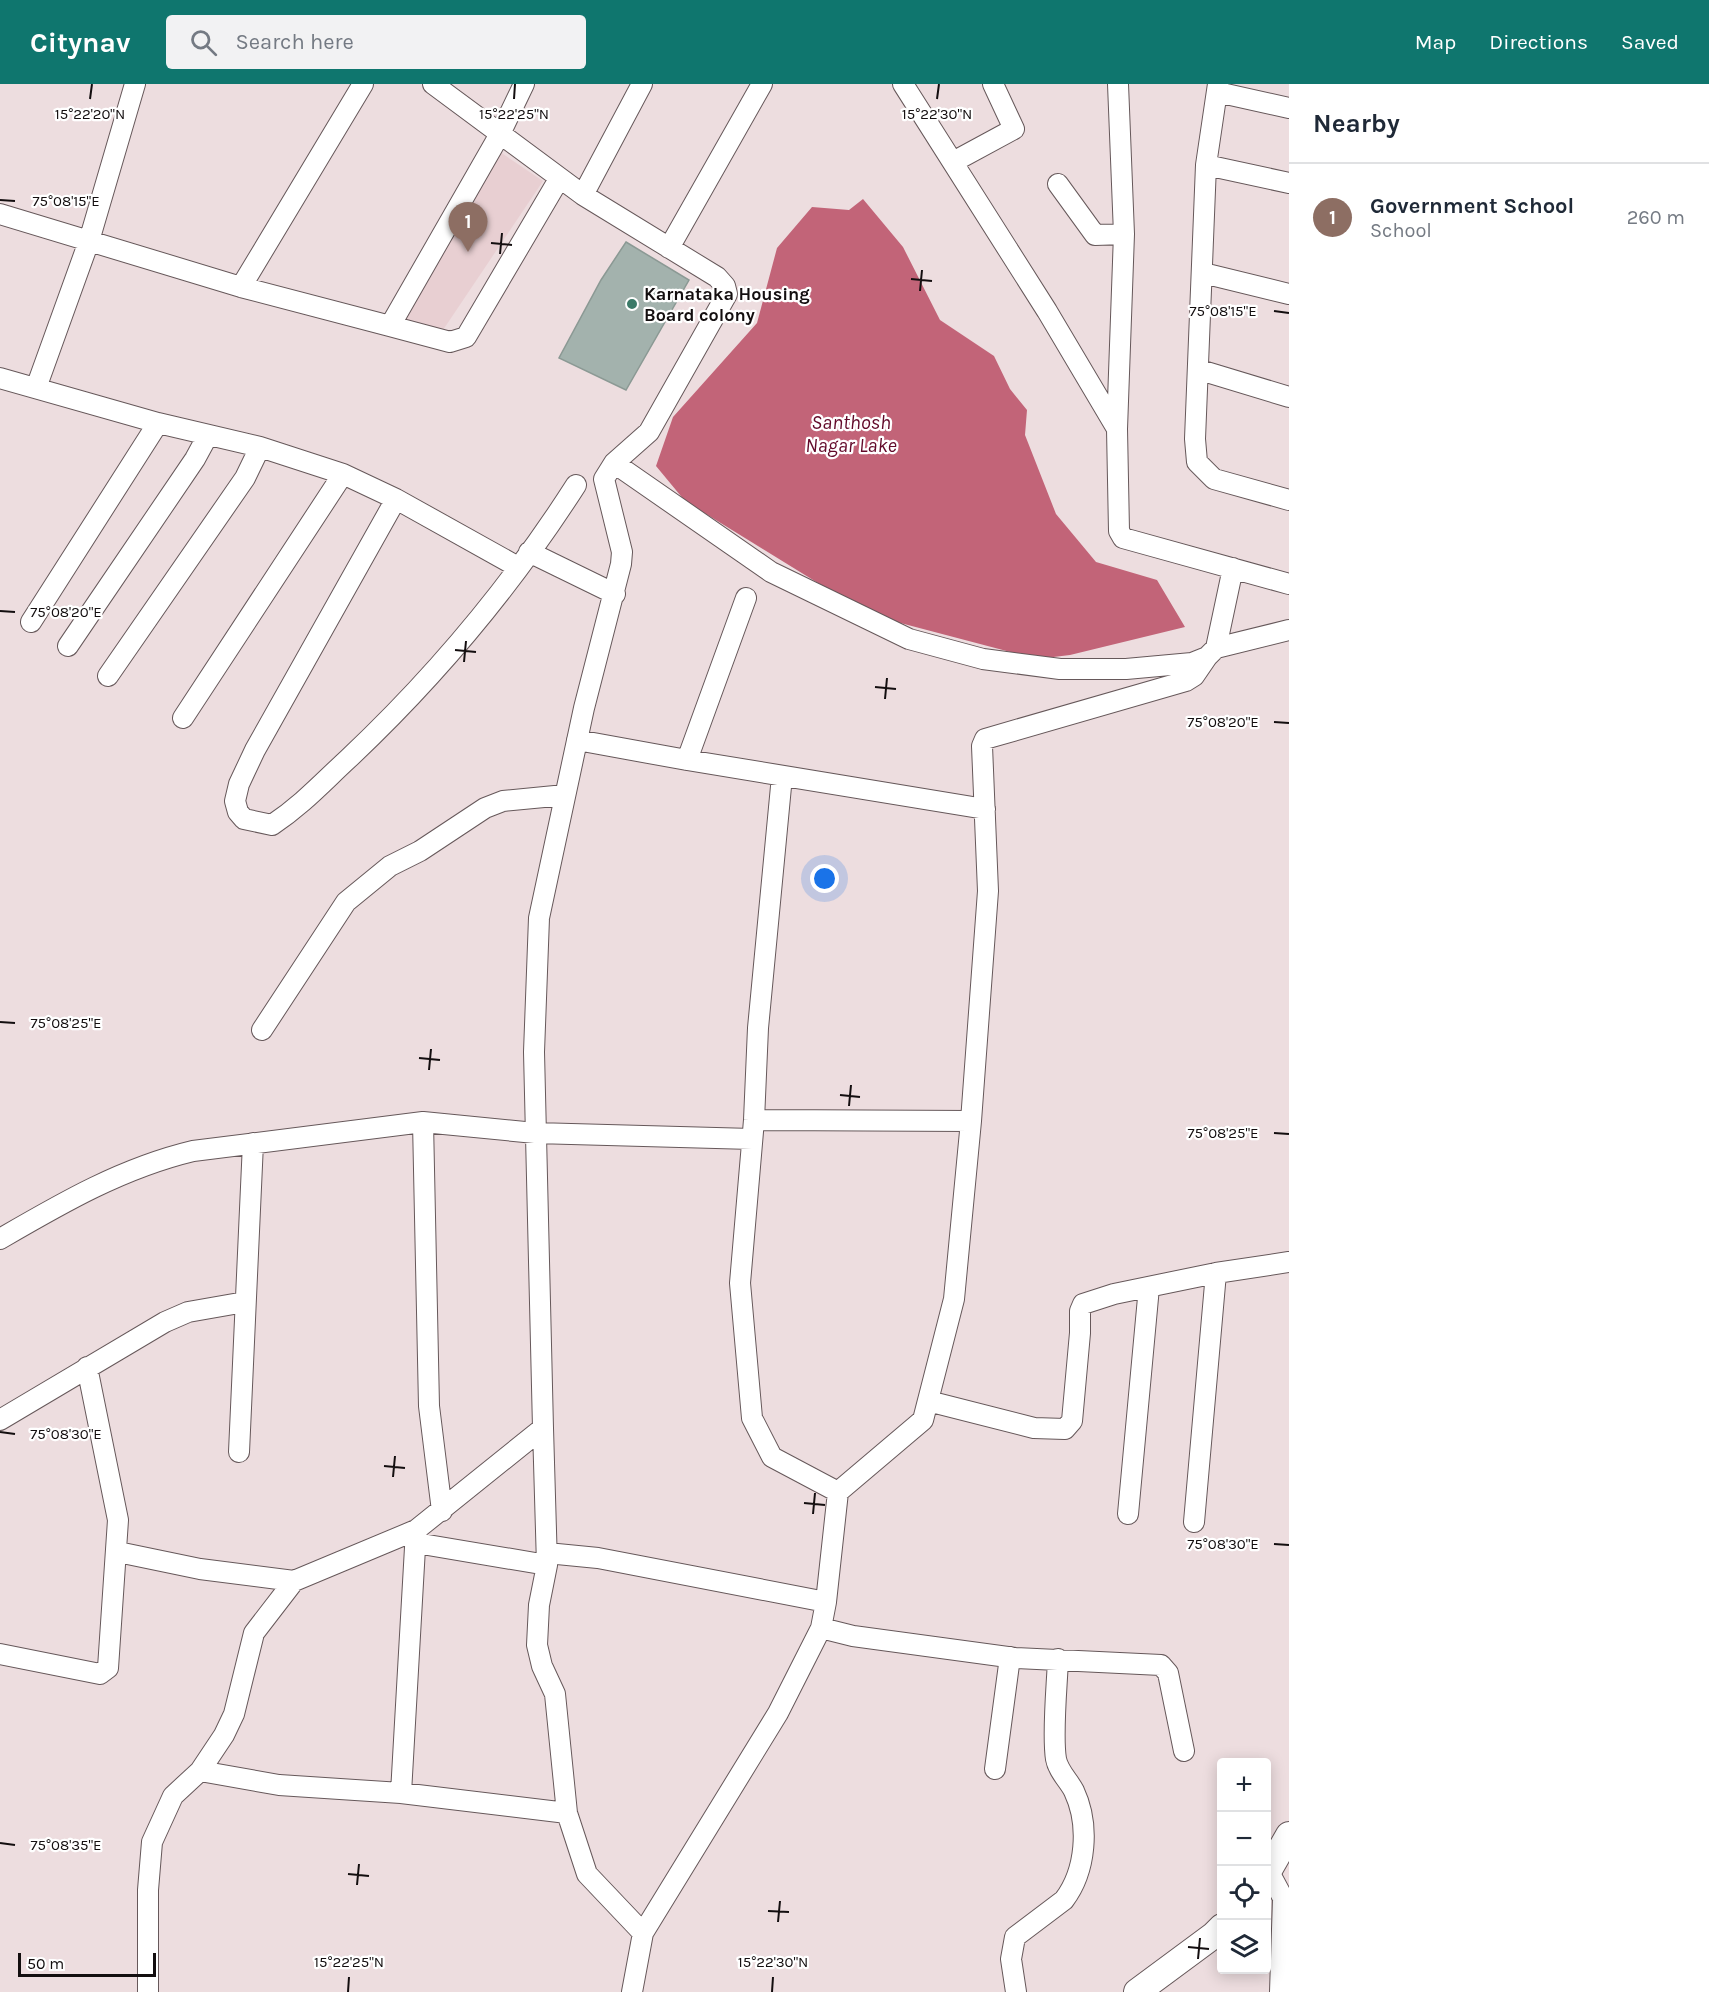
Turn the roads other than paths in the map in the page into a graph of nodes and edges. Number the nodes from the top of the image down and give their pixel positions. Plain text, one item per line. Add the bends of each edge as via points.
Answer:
1 (363, 84) edge
2 (433, 84) edge
3 (524, 84) edge
4 (642, 84) edge
5 (762, 84) edge
6 (903, 84) edge
7 (993, 84) edge
8 (1118, 84) edge
9 (132, 85) edge
10 (1217, 88) edge
11 (1289, 108) edge
12 (500, 134) junction
13 (953, 162) junction
14 (1206, 165) junction
15 (559, 179) junction
16 (1289, 183) edge
17 (1058, 184) dead end
18 (583, 195) junction
19 (0, 213) edge
20 (1124, 234) junction
21 (89, 241) junction
22 (669, 248) junction
23 (1203, 273) junction
24 (241, 287) junction
25 (1289, 294) edge
26 (390, 327) junction
27 (1200, 370) junction
28 (0, 378) edge
29 (36, 388) junction
30 (1289, 397) edge
31 (158, 423) junction
32 (1117, 429) junction
33 (208, 435) junction
34 (260, 447) junction
35 (614, 463) junction
36 (343, 474) junction
37 (576, 485) dead end
38 (396, 499) junction
39 (1289, 500) edge
40 (523, 560) junction
41 (1233, 568) junction
42 (1289, 584) edge
43 (615, 594) junction
44 (746, 598) dead end
45 (31, 622) dead end
46 (1289, 630) edge
47 (68, 646) dead end
48 (1212, 652) junction
49 (108, 675) dead end
50 (183, 718) dead end
51 (577, 740) junction
52 (687, 760) junction
53 (782, 776) junction
54 (565, 795) junction
55 (985, 809) junction
56 (262, 1030) dead end
57 (971, 1121) junction
58 (423, 1122) junction
59 (753, 1129) junction
60 (535, 1133) junction
61 (254, 1143) junction
62 (0, 1239) edge
63 (1289, 1262) edge
64 (1216, 1273) junction
65 (1149, 1287) junction
66 (245, 1302) junction
67 (87, 1367) junction
68 (928, 1401) junction
69 (0, 1420) edge
70 (543, 1428) junction
71 (239, 1452) dead end
72 (838, 1492) junction
73 (442, 1511) junction
74 (1128, 1514) dead end
75 (1194, 1522) dead end
76 (416, 1537) junction
77 (118, 1552) junction
78 (547, 1559) junction
79 (294, 1581) junction
80 (826, 1602) junction
81 (821, 1628) junction
82 (0, 1654) edge
83 (1010, 1657) junction
84 (1058, 1659) junction
85 (1184, 1751) dead end
86 (995, 1769) dead end
87 (200, 1771) junction
88 (401, 1793) junction
89 (567, 1814) junction
90 (1289, 1836) edge
91 (1271, 1868) edge
92 (1271, 1878) edge
93 (1285, 1929) edge
94 (1217, 1932) edge
95 (643, 1933) junction
96 (148, 1992) edge
97 (632, 1992) edge
98 (1017, 1992) edge
99 (1137, 1992) edge
100 (1280, 1992) edge

1 - 24 street
2 - 12 street
3 - 12 street
4 - 18 street
5 - 22 street
6 - 13 street
7 - 13 street via 1014,129
8 - 20 street
9 - 21 street
10 - 11 street
10 - 14 street
12 - 15 street
12 - 26 street
13 - 32 street
14 - 16 street
14 - 23 street
15 - 18 street
15 - 26 street via 466,337 450,342
17 - 20 street via 1095,235
18 - 22 street
19 - 21 street
20 - 32 street
21 - 24 street
21 - 29 street
22 - 35 street via 717,277 727,294 649,432
23 - 25 street
23 - 27 street
24 - 26 street
27 - 30 street
27 - 39 street via 1197,462 1214,479
28 - 29 street
29 - 31 street
31 - 33 street
31 - 45 street
32 - 41 street via 1119,531 1123,538
33 - 34 street
33 - 47 street
34 - 36 street
34 - 49 street via 245,478
35 - 43 street via 604,479 622,552
35 - 48 street via 771,572 909,639 983,659 1060,669 1192,663
36 - 38 street
36 - 50 street
37 - 40 street
38 - 40 street
38 - 40 street via 255,750 235,801 244,819 272,825 300,807 380,729 461,641
40 - 43 street
41 - 42 street
41 - 48 street
43 - 51 street
44 - 52 street
46 - 48 street
48 - 55 street via 1186,681 985,739
51 - 52 street
51 - 54 street
52 - 53 street
53 - 55 street
53 - 59 street via 758,1028
54 - 56 street via 503,801 484,808 390,866 346,902
54 - 60 street via 539,918
55 - 57 street via 988,891
57 - 59 street
57 - 68 street via 954,1299
58 - 60 street
58 - 61 street
58 - 73 street via 429,1406
59 - 60 street
59 - 72 street via 740,1283 752,1418 772,1457
60 - 70 street
61 - 62 street via 162,1158 80,1192
61 - 66 street
63 - 64 street
64 - 65 street
64 - 75 street
65 - 68 street via 1089,1301 1081,1307 1076,1384 1068,1428 1034,1428
65 - 74 street
66 - 67 street via 188,1312
66 - 71 street
67 - 69 street
67 - 77 street via 118,1520
68 - 72 street via 923,1420
70 - 73 street
70 - 78 street
72 - 80 street
73 - 76 street
76 - 78 street
76 - 79 street
76 - 88 street
77 - 79 street via 200,1569
77 - 82 street via 105,1673
78 - 80 street via 598,1558
78 - 89 street via 537,1645 555,1694
79 - 87 street via 254,1633 234,1714
80 - 81 street
81 - 83 street via 853,1636
81 - 95 street via 778,1713
83 - 84 street
83 - 86 street
84 - 85 street via 1164,1667
84 - 98 street via 1056,1758 1075,1793 1084,1845 1070,1892 1016,1937 1011,1959
87 - 88 street via 279,1785
87 - 96 street via 173,1796 152,1842 147,1890
88 - 89 street
89 - 95 street via 587,1874
90 - 91 street
92 - 93 street via 1283,1898
93 - 100 street
94 - 99 street
95 - 97 street

